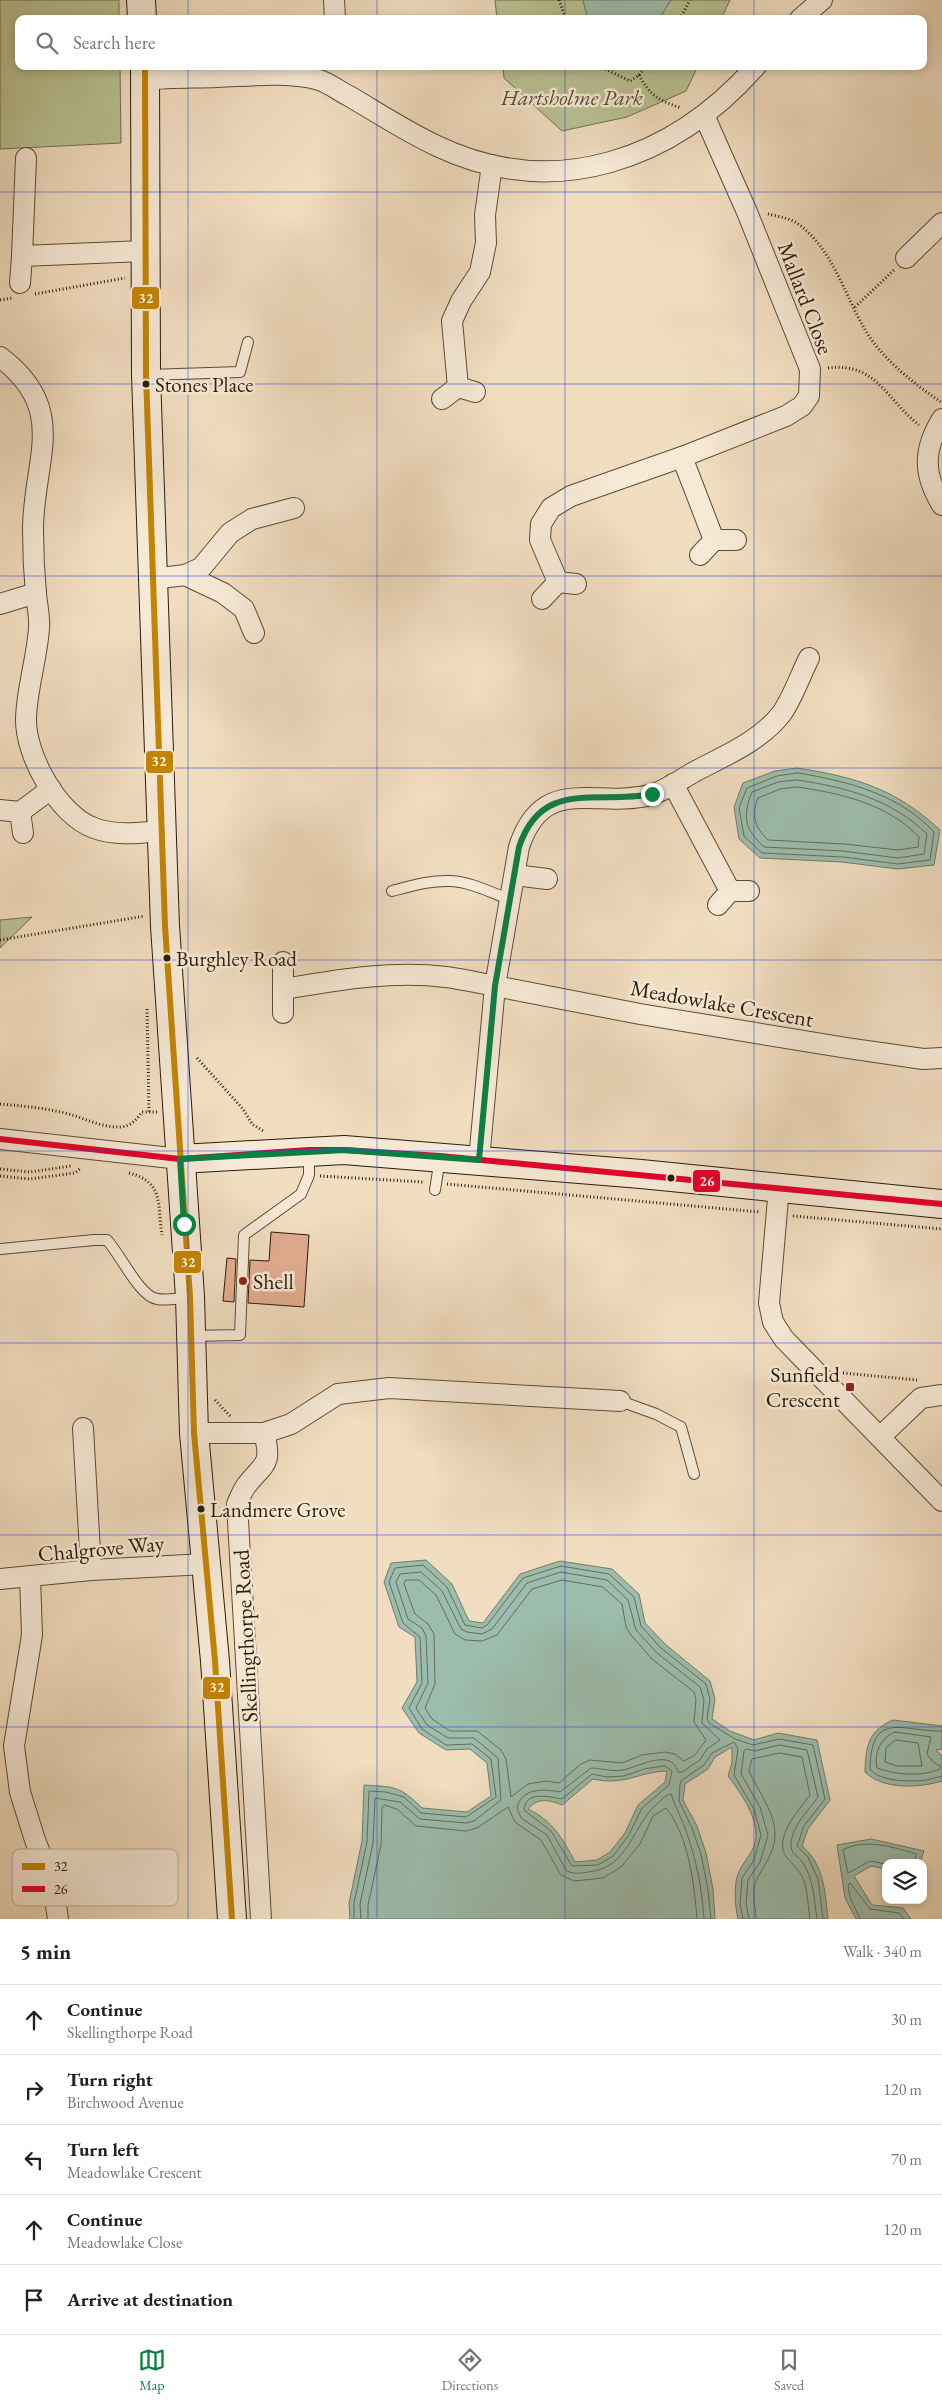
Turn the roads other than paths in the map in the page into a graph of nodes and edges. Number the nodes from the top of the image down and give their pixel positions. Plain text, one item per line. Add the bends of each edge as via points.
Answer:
1 (141, 0) edge
2 (334, 0) edge
3 (822, 0) edge
4 (142, 15) edge
5 (336, 15) edge
6 (805, 15) edge
7 (752, 70) edge
8 (146, 73) edge
9 (322, 73) edge
10 (698, 119) junction
11 (26, 158) dead end
12 (492, 165) junction
13 (942, 224) edge
14 (144, 251) junction
15 (22, 256) junction
16 (906, 258) road end
17 (21, 292) road end
18 (248, 342) dead end
19 (0, 357) edge
20 (146, 375) junction
21 (442, 399) dead end
22 (938, 425) edge
23 (682, 458) junction
24 (942, 505) edge
25 (294, 508) dead end
26 (714, 540) junction
27 (736, 540) dead end
28 (700, 555) dead end
29 (185, 575) junction
30 (153, 579) junction
31 (36, 593) junction
32 (542, 599) dead end
33 (0, 604) edge
34 (254, 633) dead end
35 (809, 658) dead end
36 (673, 784) junction
37 (51, 789) junction
38 (10, 811) edge
39 (161, 831) junction
40 (23, 833) dead end
41 (515, 875) junction
42 (547, 879) dead end
43 (392, 891) dead end
44 (732, 896) dead end
45 (511, 900) junction
46 (283, 962) dead end
47 (495, 986) junction
48 (284, 989) junction
49 (283, 1013) dead end
50 (942, 1058) edge
51 (0, 1139) edge
52 (309, 1150) junction
53 (440, 1156) junction
54 (180, 1159) junction
55 (479, 1160) junction
56 (779, 1188) junction
57 (435, 1190) dead end
58 (942, 1204) edge
59 (1, 1249) edge
60 (190, 1298) junction
61 (191, 1336) junction
62 (939, 1395) edge
63 (620, 1401) joint
64 (83, 1428) dead end
65 (194, 1433) junction
66 (264, 1433) junction
67 (880, 1437) junction
68 (694, 1474) dead end
69 (942, 1502) edge
70 (206, 1564) junction
71 (91, 1570) junction
72 (30, 1577) junction
73 (0, 1579) edge
74 (40, 1849) edge
75 (56, 1906) edge
76 (58, 1919) edge
77 (232, 1919) edge
78 (261, 1919) edge

1 - 4 main road
2 - 5 street
3 - 6 street
7 - 10 street
8 - 9 street
8 - 14 main road, Skellingthorpe Road
9 - 12 street via 436,146
10 - 12 street via 647,149 608,164 535,171
10 - 23 street, Mallard Close via 747,212 810,369 809,396 802,406 786,416
11 - 15 street
12 - 21 street via 485,215 486,243 480,272 452,321 466,389
13 - 16 street
14 - 15 street
14 - 20 main road, Skellingthorpe Road
15 - 17 street
18 - 20 lane via 240,372
19 - 31 street via 29,385 40,407 44,427 33,529
20 - 30 main road, Skellingthorpe Road
22 - 24 street via 927,458 928,474
23 - 26 street
23 - 32 street, Mallard Close via 571,496 551,508 541,524 540,540 567,583
25 - 29 street via 252,519 230,533 201,568
26 - 27 street
26 - 28 street
29 - 30 street
29 - 34 street via 223,594 244,609
30 - 39 main road, Skellingthorpe Road
31 - 33 street
31 - 37 street via 39,626 26,718 39,770
35 - 36 street via 782,713 752,740
36 - 41 street via 652,794 631,798 583,796 547,806 524,832
36 - 44 street
37 - 38 street
37 - 39 street via 74,816 93,828 112,833
38 - 40 street
39 - 54 main road, Skellingthorpe Road
41 - 42 street
41 - 45 street
43 - 45 lane via 451,881
45 - 47 street
46 - 48 street
47 - 48 street, Meadowlake Crescent via 444,977 384,976
47 - 50 street, Meadowlake Crescent via 847,1048
47 - 55 street
48 - 49 street
51 - 54 street
52 - 53 main road
52 - 54 main road
52 - 61 lane via 309,1175 301,1194 244,1235 240,1335
53 - 55 main road
53 - 57 lane
54 - 60 main road, Skellingthorpe Road
55 - 56 main road
56 - 58 main road
56 - 67 street via 769,1303 773,1322 784,1339
59 - 60 lane via 107,1240 146,1294 156,1299
60 - 61 main road, Skellingthorpe Road
61 - 65 main road, Skellingthorpe Road
62 - 67 street via 921,1398
63 - 66 street via 388,1388 338,1394 291,1424
63 - 68 lane via 681,1427
64 - 71 street
65 - 66 street
65 - 70 main road, Skellingthorpe Road
66 - 78 street, Skellingthorpe Road via 266,1464 245,1487 238,1504
67 - 69 street
70 - 71 street, Chalgrove Way
70 - 77 main road, Skellingthorpe Road
71 - 72 street, Chalgrove Way
72 - 73 street, Chalgrove Way
72 - 74 street via 32,1635 14,1746 20,1792
75 - 76 street

